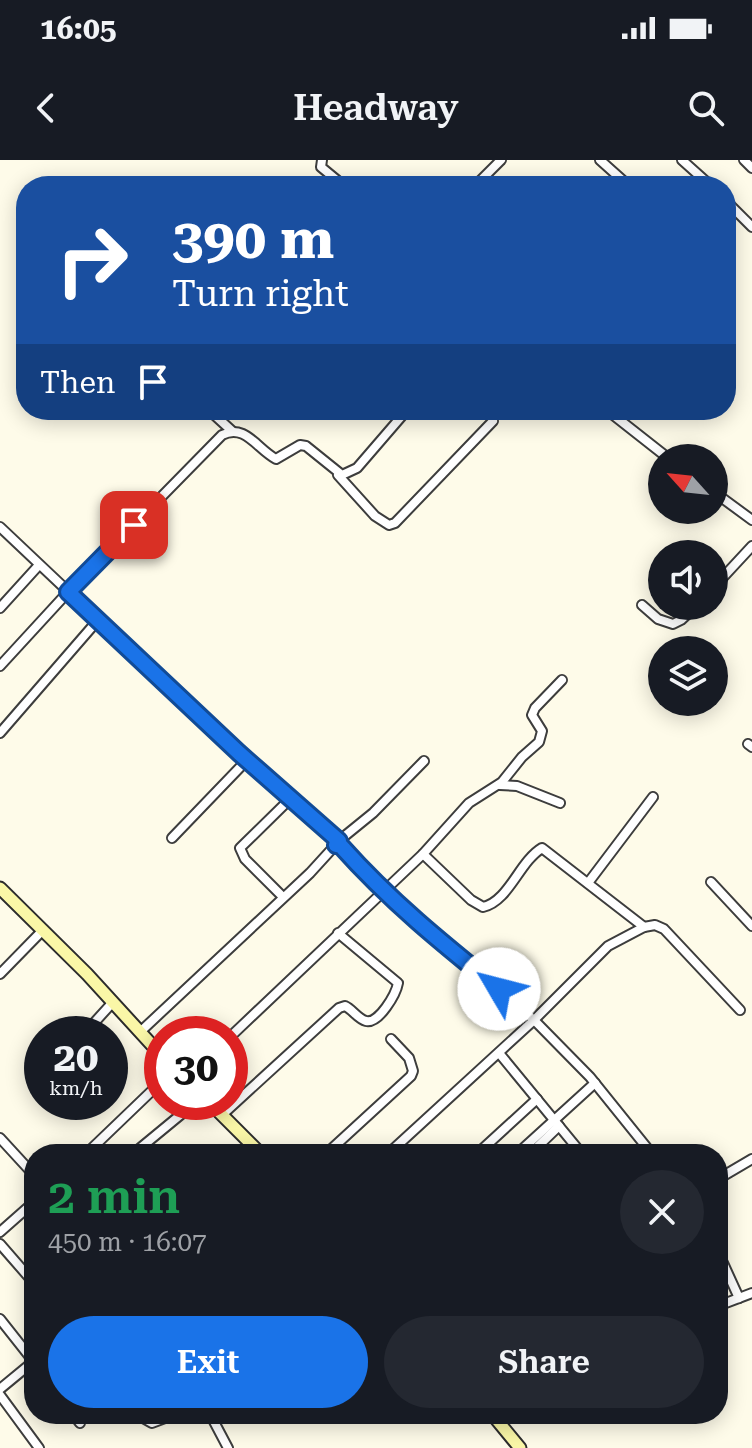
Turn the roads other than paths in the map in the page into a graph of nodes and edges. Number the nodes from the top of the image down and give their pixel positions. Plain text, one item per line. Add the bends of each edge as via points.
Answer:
1 (322, 160) edge
2 (501, 160) edge
3 (600, 160) edge
4 (682, 160) edge
5 (744, 160) edge
6 (752, 168) edge
7 (332, 176) edge
8 (485, 176) edge
9 (618, 176) edge
10 (700, 176) edge
11 (736, 211) edge
12 (752, 227) edge
13 (220, 420) edge
14 (398, 420) edge
15 (620, 420) edge
16 (493, 421) dead end
17 (232, 431) junction
18 (650, 444) edge
19 (338, 474) junction
20 (728, 502) edge
21 (752, 520) edge
22 (0, 527) edge
23 (752, 546) edge
24 (39, 565) junction
25 (728, 572) edge
26 (68, 592) junction
27 (642, 605) dead end
28 (0, 608) edge
29 (648, 610) edge
30 (98, 620) junction
31 (661, 620) edge
32 (681, 620) edge
33 (0, 666) edge
34 (562, 680) dead end
35 (0, 733) edge
36 (247, 760) junction
37 (424, 761) dead end
38 (499, 785) junction
39 (653, 797) dead end
40 (290, 799) junction
41 (560, 803) dead end
42 (172, 838) dead end
43 (337, 843) junction
44 (423, 854) junction
45 (711, 882) dead end
46 (588, 883) junction
47 (0, 888) edge
48 (382, 891) junction
49 (283, 897) junction
50 (752, 926) edge
51 (644, 927) junction
52 (43, 930) junction
53 (338, 933) junction
54 (0, 974) edge
55 (113, 1002) junction
56 (740, 1010) dead end
57 (100, 1016) edge
58 (248, 1020) edge
59 (534, 1020) junction
60 (140, 1032) junction
61 (144, 1036) edge
62 (391, 1039) dead end
63 (499, 1053) junction
64 (595, 1083) junction
65 (248, 1091) edge
66 (144, 1099) edge
67 (537, 1099) junction
68 (174, 1120) edge
69 (227, 1120) edge
70 (556, 1123) junction
71 (0, 1138) edge
72 (97, 1144) edge
73 (145, 1144) edge
74 (251, 1144) edge
75 (337, 1144) edge
76 (399, 1144) edge
77 (488, 1144) edge
78 (530, 1144) edge
79 (538, 1144) edge
80 (574, 1144) edge
81 (644, 1144) edge
82 (752, 1159) edge
83 (24, 1164) edge
84 (728, 1173) edge
85 (24, 1211) edge
86 (0, 1232) edge
87 (0, 1244) edge
88 (24, 1272) edge
89 (728, 1274) edge
90 (752, 1293) edge
91 (739, 1298) junction
92 (728, 1302) edge
93 (0, 1319) edge
94 (24, 1349) edge
95 (24, 1369) edge
96 (0, 1389) edge
97 (0, 1395) edge
98 (215, 1424) edge
99 (500, 1424) edge
100 (39, 1448) edge
101 (228, 1448) edge
102 (520, 1448) edge

1 - 7 street via 321,167
2 - 8 street
3 - 9 street
4 - 10 street
5 - 6 street
11 - 12 street
13 - 17 street
14 - 19 street via 357,468
15 - 18 street
16 - 19 street via 395,523 375,516
17 - 19 street via 276,459 306,446
17 - 26 street via 222,435
20 - 21 street
22 - 24 street
23 - 25 street
24 - 26 street
24 - 28 street
26 - 30 street
26 - 33 street
27 - 29 street
30 - 35 street
30 - 36 street
31 - 32 street
34 - 38 street via 532,715 542,731 539,742
36 - 40 street
36 - 42 street
37 - 43 street
38 - 41 street via 517,786
38 - 44 street via 475,798
39 - 46 street
40 - 43 street
40 - 49 street via 240,848
43 - 48 street
43 - 49 street
44 - 46 street via 483,907 495,902 542,848
44 - 48 street
45 - 50 street
46 - 51 street
47 - 52 street
48 - 53 street
48 - 59 street
49 - 60 street
51 - 56 street via 655,925 672,935
51 - 59 street via 608,946
52 - 54 street
52 - 55 street
53 - 58 street
53 - 65 street via 398,983 391,998 370,1021 345,1006 339,1008
55 - 57 street
55 - 60 street
59 - 63 street
59 - 64 street
60 - 61 street
62 - 75 street via 409,1058 411,1076
63 - 67 street
63 - 76 street
64 - 70 street
64 - 81 street
66 - 72 street
67 - 70 street
67 - 77 street
68 - 73 street
69 - 74 street
70 - 78 street
70 - 79 street
70 - 80 street
71 - 83 street
82 - 84 street
85 - 86 street
87 - 88 street
89 - 91 street
90 - 91 street
91 - 92 street
93 - 94 street
95 - 96 street
97 - 100 street
98 - 101 street
99 - 102 street

